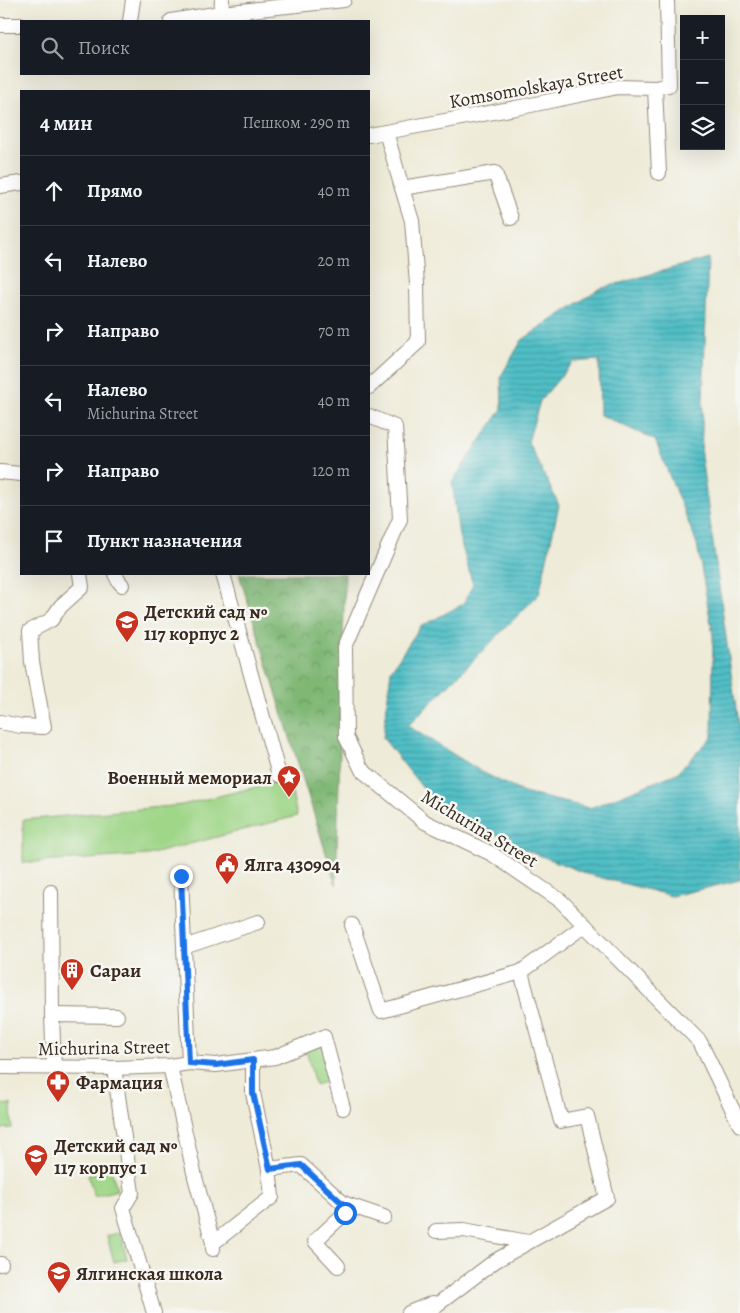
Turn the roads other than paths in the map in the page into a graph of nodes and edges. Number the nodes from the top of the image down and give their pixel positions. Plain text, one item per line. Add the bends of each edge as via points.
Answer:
1 (133, 0) edge
2 (344, 0) edge
3 (667, 0) edge
4 (306, 2) edge
5 (221, 7) edge
6 (130, 20) edge
7 (175, 20) edge
8 (0, 25) edge
9 (20, 25) edge
10 (655, 88) junction
11 (386, 132) junction
12 (370, 134) edge
13 (659, 174) dead end
14 (20, 183) edge
15 (0, 186) edge
16 (402, 188) junction
17 (511, 218) dead end
18 (370, 386) edge
19 (370, 416) edge
20 (0, 472) edge
21 (20, 474) edge
22 (80, 575) edge
23 (223, 575) edge
24 (0, 722) edge
25 (279, 775) dead end
26 (181, 876) dead end
27 (51, 892) dead end
28 (258, 922) dead end
29 (352, 925) dead end
30 (585, 925) junction
31 (184, 947) junction
32 (521, 972) junction
33 (52, 1015) junction
34 (116, 1016) dead end
35 (253, 1060) junction
36 (189, 1063) junction
37 (170, 1066) junction
38 (0, 1067) edge
39 (54, 1068) junction
40 (114, 1068) junction
41 (343, 1108) dead end
42 (740, 1125) edge
43 (270, 1169) junction
44 (343, 1204) junction
45 (384, 1217) dead end
46 (436, 1231) dead end
47 (528, 1242) junction
48 (338, 1266) dead end
49 (449, 1296) junction
50 (154, 1313) edge
51 (409, 1313) edge
52 (426, 1313) edge

1 - 6 street
2 - 4 street
3 - 10 street via 669,85
4 - 5 street
5 - 7 street
8 - 9 street
10 - 11 street, Komsomolskaya Street via 618,87
10 - 13 street
11 - 12 street, Komsomolskaya Street
11 - 16 street
14 - 15 street
16 - 17 street via 495,173
16 - 18 street via 412,221 418,284 418,342
19 - 30 street, Michurina Street via 395,427 400,519 345,647 346,737 362,770 425,822 492,854 561,901
20 - 21 street
22 - 24 street via 82,587 51,620 30,630 32,662 44,727
23 - 25 street
26 - 31 street
27 - 33 street
28 - 31 street
29 - 32 street via 381,1011
30 - 32 street
30 - 42 street, Michurina Street via 700,1042
31 - 36 street
32 - 47 street via 561,1121 587,1116 607,1198
33 - 34 street
33 - 39 street
35 - 36 street, Michurina Street via 216,1065
35 - 41 street, Michurina Street via 274,1058 324,1037
35 - 43 street via 253,1093
36 - 37 street, Michurina Street
37 - 40 street, Michurina Street
37 - 43 street via 213,1246 272,1197
38 - 39 street, Michurina Street
39 - 40 street, Michurina Street
40 - 50 street via 132,1193 123,1208
43 - 44 street via 301,1165
44 - 45 street
44 - 48 street via 345,1213 315,1241
46 - 47 street via 464,1230
47 - 49 street
49 - 51 street
49 - 52 street

